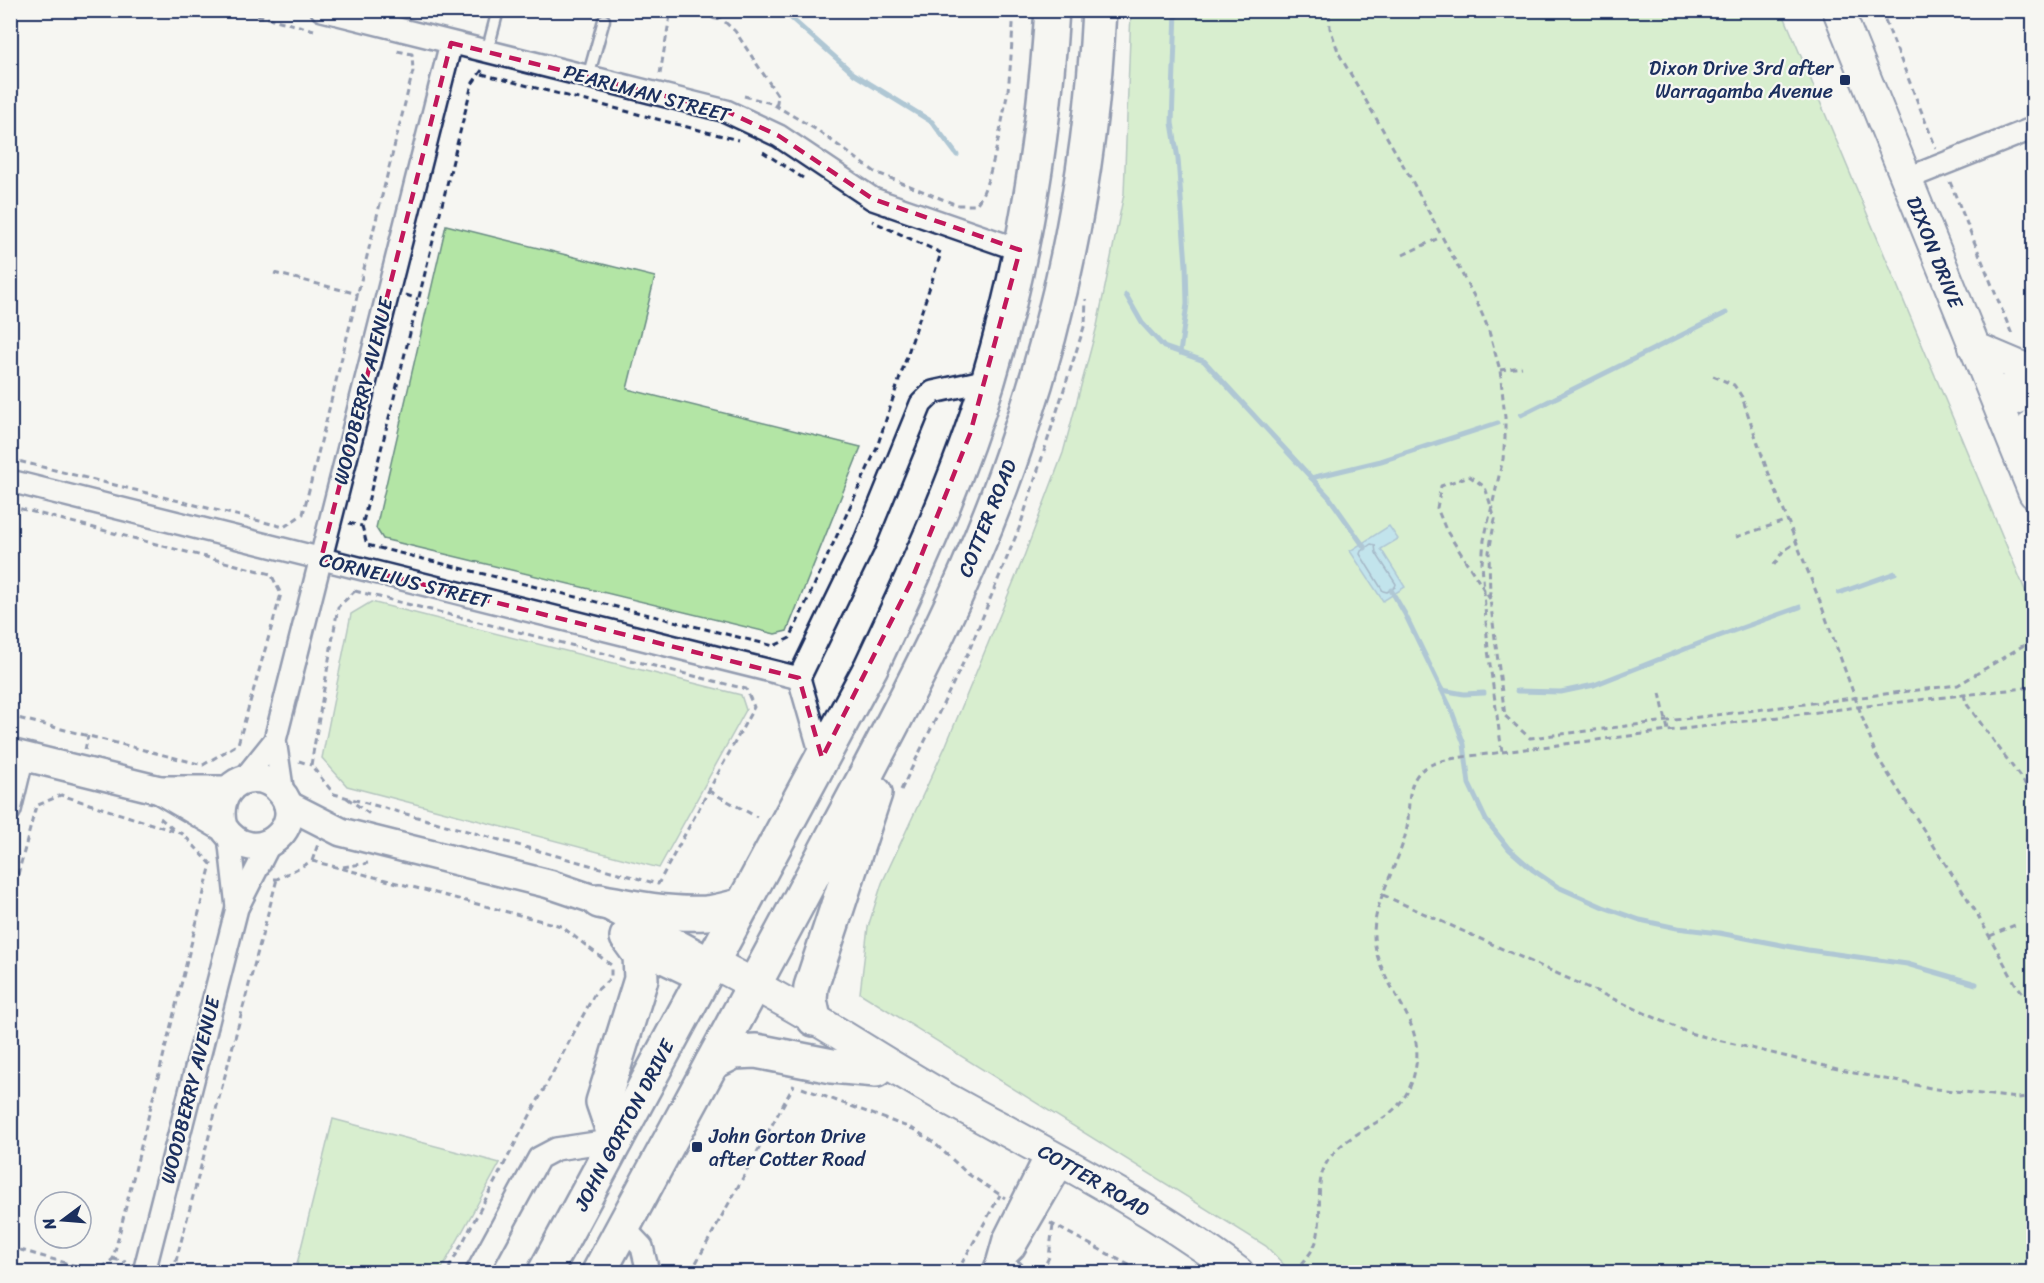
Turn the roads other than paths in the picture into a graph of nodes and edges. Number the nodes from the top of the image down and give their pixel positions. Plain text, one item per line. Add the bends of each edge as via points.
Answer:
1 (322, 10) edge
2 (498, 10) edge
3 (1052, 10) edge
4 (1099, 10) edge
5 (1838, 10) edge
6 (604, 20) dead end
7 (451, 43) junction
8 (487, 52) junction
9 (588, 77) junction
10 (2034, 128) edge
11 (1906, 179) junction
12 (1020, 250) junction
13 (1974, 347) junction
14 (2032, 378) edge
15 (988, 380) junction
16 (1996, 401) junction
17 (2034, 423) edge
18 (1021, 431) junction
19 (2022, 464) junction
20 (10, 481) edge
21 (2034, 493) edge
22 (321, 559) junction
23 (799, 678) junction
24 (275, 740) junction
25 (17, 754) edge
26 (822, 758) junction
27 (236, 785) junction
28 (160, 790) junction
29 (286, 799) junction
30 (10, 810) edge
31 (226, 831) junction
32 (341, 832) junction
33 (274, 840) junction
34 (549, 884) junction
35 (599, 901) junction
36 (743, 905) junction
37 (237, 908) junction
38 (627, 938) junction
39 (707, 970) junction
40 (750, 993) junction
41 (814, 1019) junction
42 (712, 1062) junction
43 (876, 1070) junction
44 (944, 1097) junction
45 (616, 1140) junction
46 (1056, 1158) junction
47 (623, 1227) junction
48 (1001, 1270) edge
49 (144, 1272) edge
50 (477, 1272) edge
51 (545, 1272) edge
52 (599, 1272) edge
53 (648, 1272) edge
54 (1238, 1272) edge

1 - 7 street, PEARLMAN STREET
2 - 8 lane
3 - 12 main road via 1044,116
4 - 18 main road, COTTER ROAD via 1092,108 1073,223 1050,329
5 - 11 main road, DIXON DRIVE
6 - 9 lane
7 - 8 street, PEARLMAN STREET
7 - 22 street, WOODBERRY AVENUE
8 - 9 street, PEARLMAN STREET
9 - 12 street, PEARLMAN STREET via 726,111 779,136 873,199
10 - 11 street
11 - 13 main road, DIXON DRIVE
12 - 15 main road
13 - 14 main road
13 - 16 main road, DIXON DRIVE
14 - 16 street
15 - 23 street via 933,392 921,404 863,546
15 - 26 main road via 948,495 910,584
16 - 19 main road, DIXON DRIVE
17 - 19 main road
18 - 40 main road, COTTER ROAD via 975,551 921,669
18 - 41 main road via 1021,477 992,555 944,660 878,782 811,987
19 - 21 main road, DIXON DRIVE
20 - 22 street, CORNELIUS STREET
22 - 23 street, CORNELIUS STREET
22 - 24 street, WOODBERRY AVENUE
23 - 26 street
24 - 27 street, WOODBERRY AVENUE
24 - 29 street, WOODBERRY AVENUE
25 - 28 street
25 - 30 street
26 - 36 main road
27 - 28 street
27 - 29 street via 254,778 266,780
27 - 31 street via 225,795 221,806
28 - 31 street
29 - 32 street
29 - 33 street via 289,816
31 - 33 street via 248,847
31 - 37 street, WOODBERRY AVENUE
32 - 33 street
32 - 34 street
33 - 37 street, WOODBERRY AVENUE
34 - 35 street
34 - 38 street
35 - 36 main road via 681,914 709,913
35 - 39 street
36 - 39 main road
37 - 49 street, WOODBERRY AVENUE
38 - 39 street via 661,958
38 - 45 main road via 640,955 641,979 603,1102
39 - 40 main road, COTTER ROAD
39 - 45 main road, JOHN GORTON DRIVE
40 - 41 main road, COTTER ROAD
40 - 42 main road
40 - 43 main road, COTTER ROAD
41 - 44 main road, COTTER ROAD
42 - 43 main road via 734,1052 756,1051
42 - 47 main road
43 - 44 main road, COTTER ROAD
44 - 46 main road, COTTER ROAD
45 - 50 street via 556,1149 539,1158
45 - 51 main road, JOHN GORTON DRIVE
46 - 48 street via 1026,1211 1014,1248
46 - 54 main road, COTTER ROAD via 1192,1238
47 - 52 main road
47 - 53 street via 642,1248

